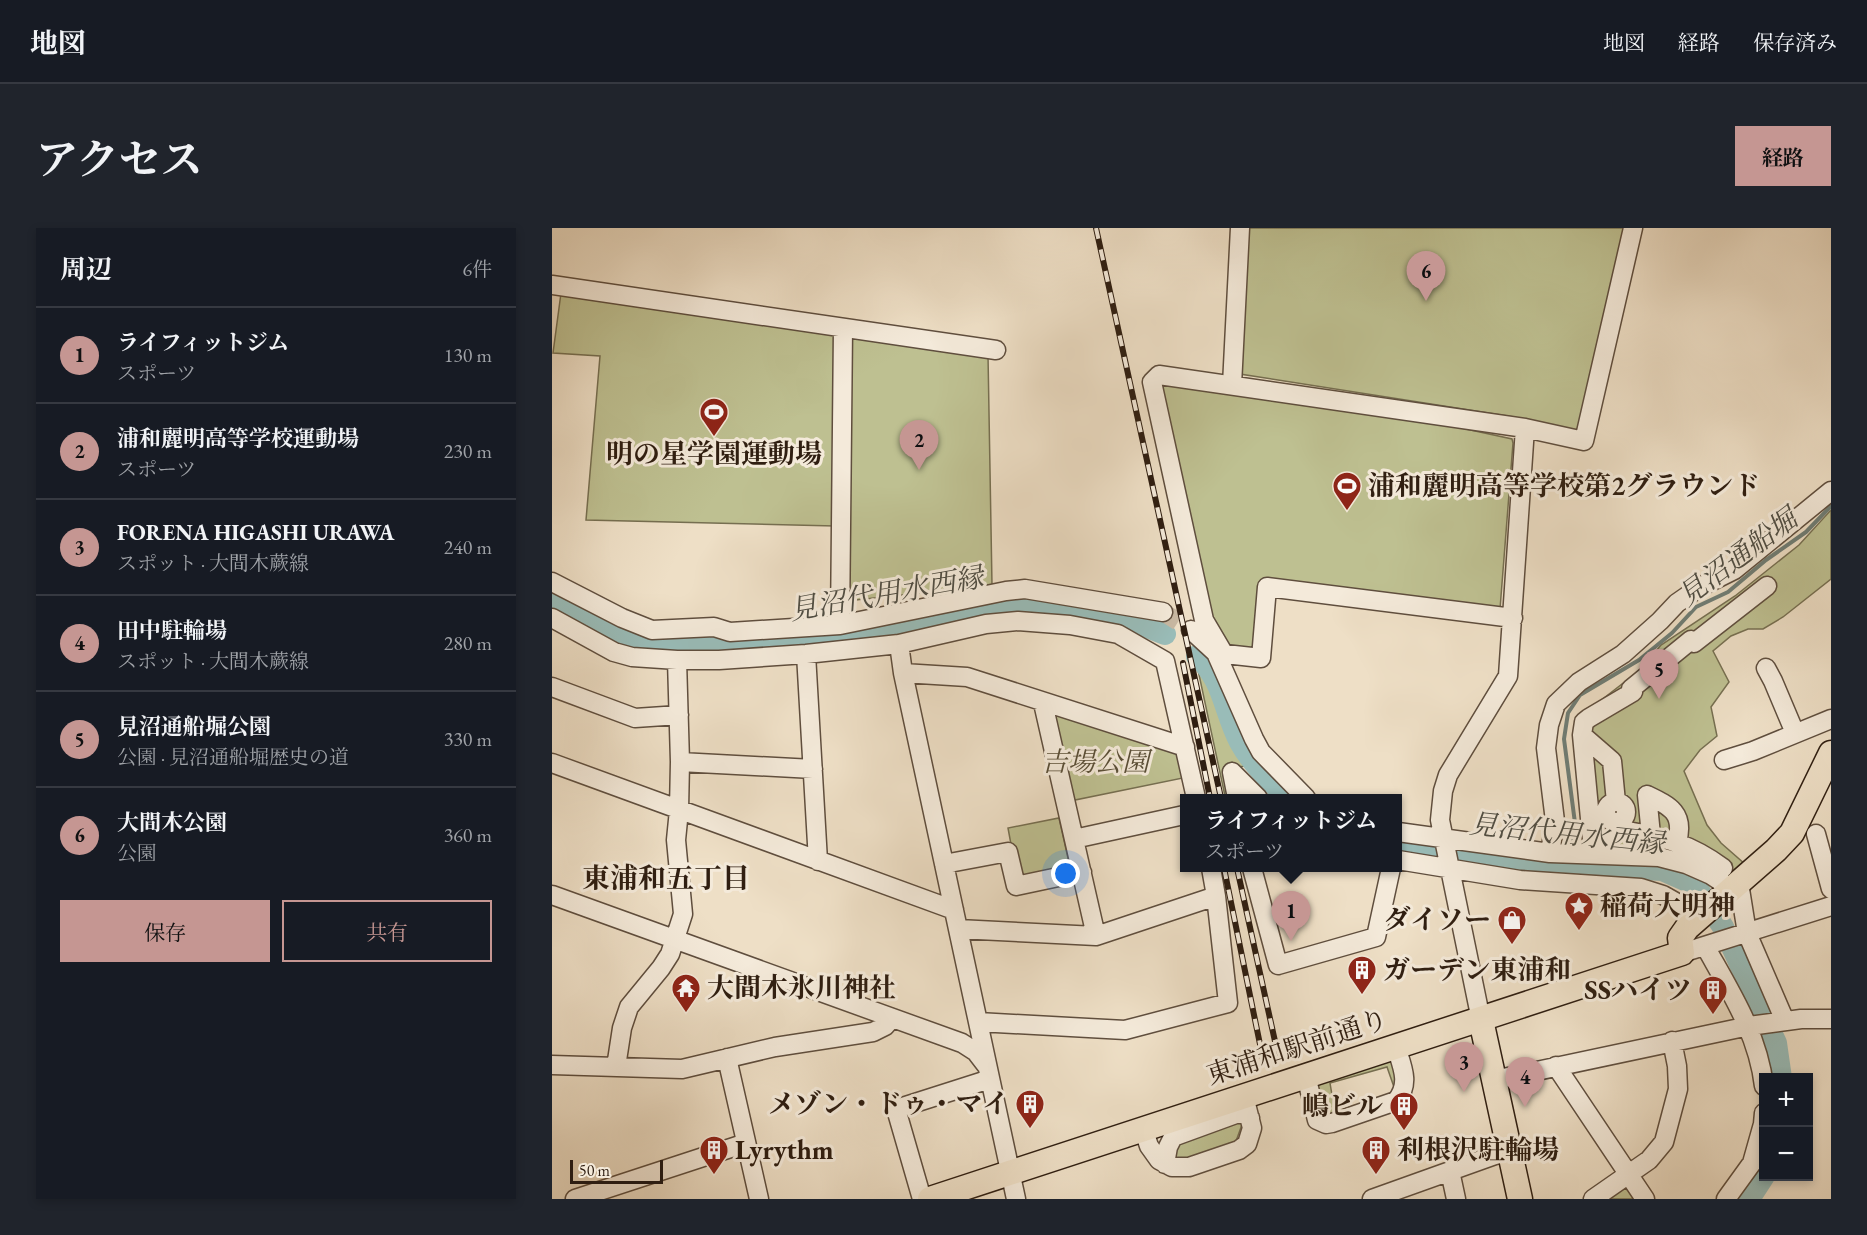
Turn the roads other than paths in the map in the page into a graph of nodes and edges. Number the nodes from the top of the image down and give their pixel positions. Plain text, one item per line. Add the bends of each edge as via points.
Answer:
1 (1240, 228) edge
2 (1633, 228) edge
3 (552, 285) edge
4 (843, 328) junction
5 (996, 350) dead end
6 (1232, 385) junction
7 (1525, 428) junction
8 (1831, 491) edge
9 (552, 582) edge
10 (1767, 586) dead end
11 (982, 597) junction
12 (1163, 612) tunnel mouth
13 (552, 618) edge
14 (1513, 618) junction
15 (986, 624) junction
16 (840, 625) junction
17 (1191, 630) tunnel mouth
18 (899, 644) junction
19 (806, 654) junction
20 (1220, 654) junction
21 (677, 660) junction
22 (1766, 668) dead end
23 (903, 674) junction
24 (552, 687) edge
25 (1043, 703) junction
26 (679, 715) junction
27 (1831, 719) edge
28 (1795, 733) junction
29 (1582, 735) junction
30 (1185, 747) junction
31 (1831, 753) edge
32 (1724, 760) dead end
33 (680, 762) junction
34 (552, 764) edge
35 (813, 769) junction
36 (1195, 794) edge
37 (1236, 794) edge
38 (1254, 794) edge
39 (1302, 794) edge
40 (1647, 795) junction
41 (1615, 796) junction
42 (680, 810) junction
43 (1180, 816) edge
44 (1616, 826) junction
45 (1824, 832) edge
46 (1402, 833) edge
47 (1650, 835) junction
48 (1443, 838) junction
49 (1788, 838) junction
50 (1074, 839) junction
51 (1677, 842) junction
52 (1550, 853) junction
53 (818, 861) junction
54 (1402, 861) edge
55 (944, 864) junction
56 (1448, 869) junction
57 (1082, 872) junction
58 (1212, 872) edge
59 (1253, 872) edge
60 (1389, 872) edge
61 (1728, 885) junction
62 (1831, 889) edge
63 (552, 895) edge
64 (1216, 896) junction
65 (1831, 906) edge
66 (954, 910) junction
67 (1695, 920) junction
68 (958, 928) junction
69 (1744, 934) junction
70 (1096, 936) junction
71 (675, 939) junction
72 (1700, 948) junction
73 (892, 1018) junction
74 (1831, 1019) edge
75 (1481, 1020) junction
76 (1783, 1021) junction
77 (978, 1022) junction
78 (1754, 1025) junction
79 (1672, 1041) junction
80 (1396, 1047) junction
81 (727, 1058) junction
82 (552, 1065) edge
83 (1556, 1066) junction
84 (616, 1067) junction
85 (989, 1073) junction
86 (1762, 1073) edge
87 (1306, 1076) junction
88 (1494, 1080) junction
89 (1247, 1107) junction
90 (1762, 1127) edge
91 (1143, 1128) junction
92 (746, 1143) junction
93 (1509, 1150) junction
94 (1165, 1164) junction
95 (1450, 1171) junction
96 (1011, 1173) junction
97 (1629, 1175) junction
98 (575, 1199) edge
99 (759, 1199) edge
100 (922, 1199) edge
101 (930, 1199) edge
102 (1016, 1199) edge
103 (1372, 1199) edge
104 (1456, 1199) edge
105 (1520, 1199) edge
106 (1593, 1199) edge
107 (1645, 1199) edge
108 (1726, 1199) edge

1 - 6 street
2 - 7 street via 1584,441
3 - 4 street
4 - 5 street
4 - 16 street
6 - 7 street
6 - 20 street via 1159,375 1152,382 1204,620
7 - 14 street
8 - 52 street via 1734,570 1677,603 1623,654 1579,682 1556,704 1546,748 1555,821
9 - 16 street via 652,630 714,627 730,632
10 - 29 street via 1694,643 1691,640 1631,689 1633,692 1584,722
11 - 12 street via 1025,590
11 - 15 street
11 - 16 street
13 - 21 street via 614,652
14 - 20 street via 1267,587 1261,658
14 - 48 street via 1508,676 1448,775 1440,820
15 - 18 street
15 - 30 street via 1070,624 1118,634 1165,661
17 - 20 street
18 - 19 street
18 - 23 street
19 - 21 street
19 - 35 street
20 - 39 street via 1261,752
21 - 26 street
22 - 28 street
23 - 25 street via 967,677
23 - 55 street
24 - 26 street via 634,718
25 - 30 street
25 - 50 street
26 - 33 street
27 - 28 street
28 - 32 street
29 - 41 street via 1612,761
29 - 44 street via 1591,851 1611,840
30 - 36 street
31 - 49 main road
33 - 35 street
33 - 42 street
34 - 42 street
35 - 53 street
37 - 38 street via 1232,772
40 - 41 street via 1628,790
40 - 47 street
40 - 51 street via 1679,819
41 - 44 street via 1605,812
42 - 53 street
42 - 71 street via 676,840 683,914
43 - 50 street
44 - 47 street
45 - 49 street
45 - 62 street
46 - 48 street
47 - 51 street
48 - 52 street
48 - 56 street
49 - 61 main road
50 - 57 street
51 - 61 street via 1704,854
52 - 61 street via 1659,857 1695,868
53 - 66 street
54 - 56 street
55 - 57 street via 1008,852 1016,886
55 - 66 street
56 - 67 street via 1520,880 1641,888 1679,904
56 - 75 street
57 - 70 street
58 - 64 street
59 - 60 street via 1278,965 1376,937
61 - 67 main road
61 - 69 street
63 - 71 street
64 - 70 street
64 - 77 street via 1228,1003 1125,1030
65 - 69 street
66 - 68 street
67 - 72 main road via 1680,938
68 - 70 street
68 - 77 street
69 - 72 street
69 - 76 street
71 - 73 street
71 - 84 street via 662,968 629,1007
72 - 75 main road, 東浦和駅前通り
72 - 78 street
73 - 81 street via 873,1032
73 - 85 street via 962,1043 976,1052
74 - 76 street
75 - 80 main road, 東浦和駅前通り
75 - 88 main road
76 - 78 street
77 - 85 street
78 - 79 street
78 - 86 street
79 - 83 street
79 - 97 street via 1678,1089 1664,1142
80 - 87 main road, 東浦和駅前通り
80 - 87 street via 1406,1080 1396,1101 1332,1123 1317,1120
81 - 84 street via 682,1069
81 - 92 street
82 - 84 street
83 - 88 street
83 - 97 street
85 - 96 street
85 - 100 street via 897,1109
87 - 89 main road, 東浦和駅前通り
88 - 93 main road
89 - 91 main road, 東浦和駅前通り
89 - 94 street via 1245,1114 1173,1137
89 - 94 street via 1252,1128 1239,1150 1189,1167
90 - 108 street via 1752,1163
91 - 94 street via 1153,1154
91 - 96 main road, 東浦和駅前通り
92 - 98 street
92 - 99 street
93 - 95 street
93 - 105 main road
95 - 103 street
95 - 104 street
96 - 101 main road, 東浦和駅前通り
96 - 102 street
97 - 106 street
97 - 107 street

